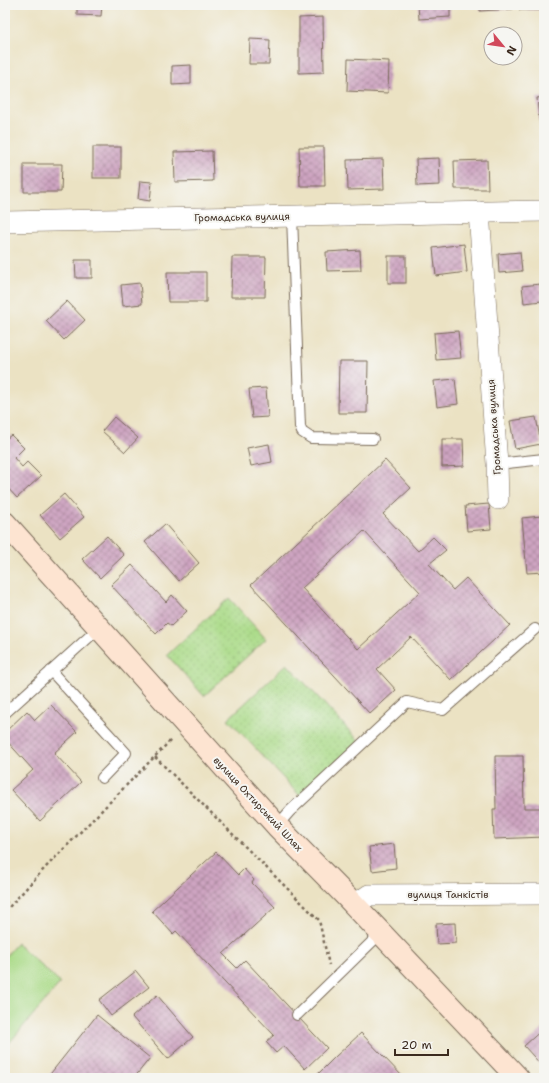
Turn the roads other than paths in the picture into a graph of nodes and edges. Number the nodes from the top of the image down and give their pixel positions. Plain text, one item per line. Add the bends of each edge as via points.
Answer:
1 (544, 211) edge
2 (479, 212) junction
3 (292, 216) junction
4 (5, 222) edge
5 (373, 439) dead end
6 (544, 459) edge
7 (497, 464) junction
8 (498, 498) dead end
9 (5, 523) edge
10 (99, 628) junction
11 (535, 629) dead end
12 (51, 672) junction
13 (5, 713) edge
14 (102, 778) dead end
15 (277, 826) junction
16 (544, 894) edge
17 (355, 906) junction
18 (381, 933) junction
19 (297, 1016) dead end
20 (518, 1078) edge

1 - 2 street, Громадська вулиця
2 - 3 street, Громадська вулиця
2 - 7 street, Громадська вулиця
3 - 4 street, Громадська вулиця
3 - 5 lane via 302,432 311,438
6 - 7 lane
7 - 8 street, Громадська вулиця
9 - 10 main road, вулиця Охтирський Шлях
10 - 12 lane
10 - 15 main road, вулиця Охтирський Шлях
11 - 15 lane via 443,710 407,702
12 - 13 lane
12 - 14 lane via 126,753
15 - 17 main road, вулиця Охтирський Шлях
16 - 17 street, вулиця Танкістів via 370,895
17 - 18 main road, вулиця Охтирський Шлях
18 - 19 lane
18 - 20 main road, вулиця Охтирський Шлях

